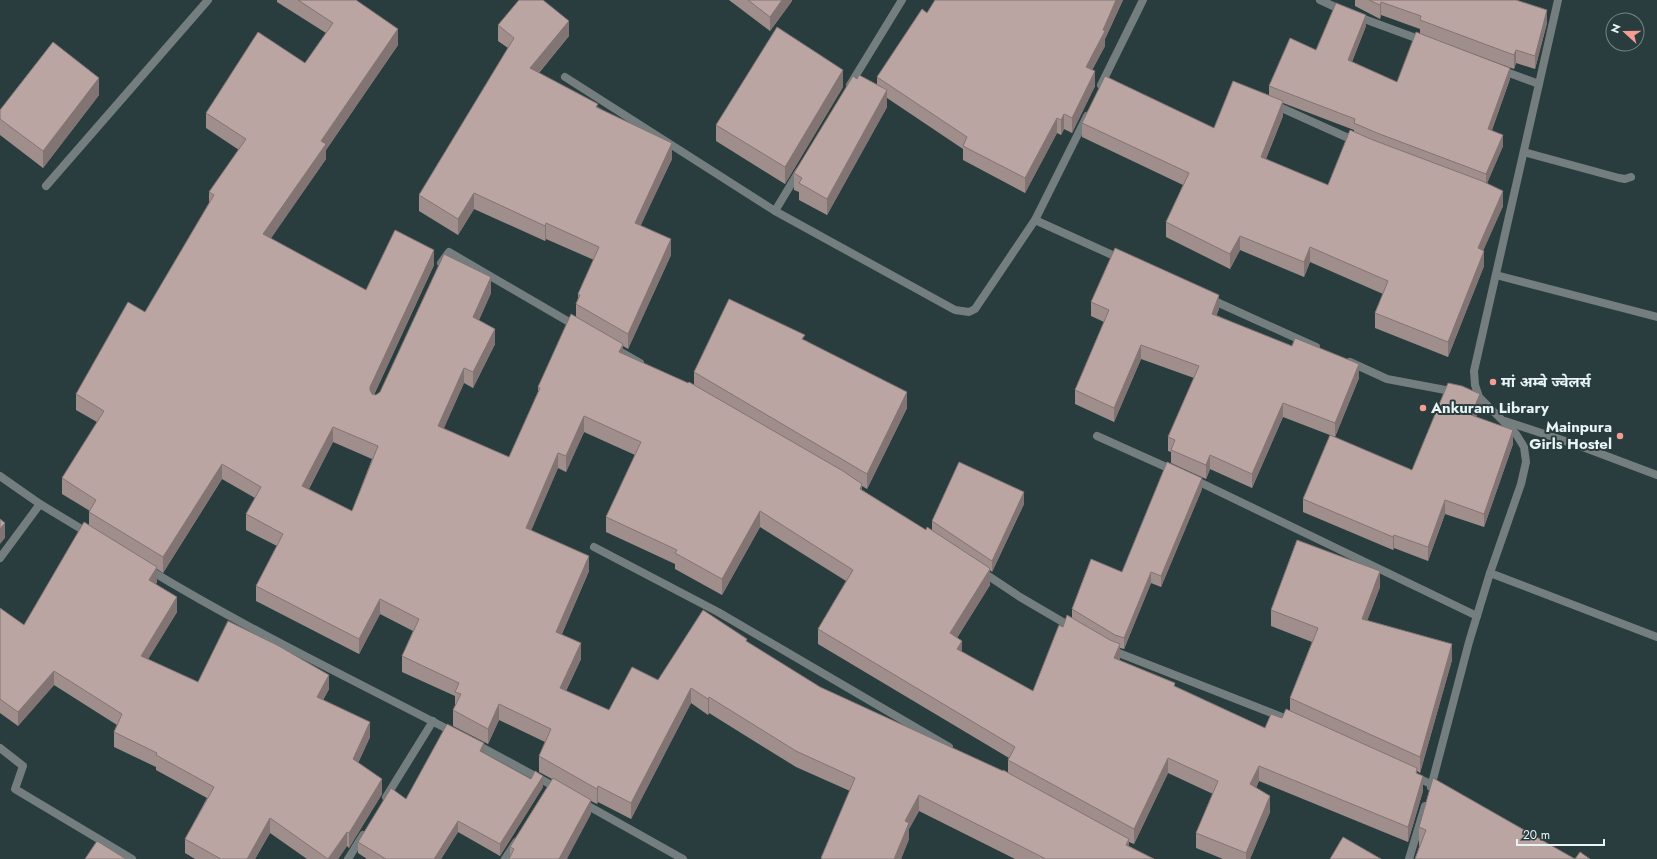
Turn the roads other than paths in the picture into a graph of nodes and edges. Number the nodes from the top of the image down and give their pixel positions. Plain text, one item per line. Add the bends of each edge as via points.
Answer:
1 (208, 0) edge
2 (902, 0) edge
3 (1143, 0) edge
4 (1320, 0) edge
5 (1558, 0) edge
6 (1435, 45) edge
7 (1494, 67) edge
8 (565, 77) dead end
9 (1539, 84) junction
10 (1098, 92) edge
11 (844, 95) edge
12 (1268, 102) edge
13 (1091, 107) edge
14 (1361, 144) edge
15 (1524, 152) junction
16 (804, 164) edge
17 (1631, 177) dead end
18 (46, 186) dead end
19 (775, 211) junction
20 (1035, 220) junction
21 (1128, 262) edge
22 (437, 273) edge
23 (1496, 275) junction
24 (1200, 295) edge
25 (1657, 318) edge
26 (586, 332) edge
27 (606, 343) edge
28 (1322, 350) edge
29 (1344, 359) edge
30 (648, 367) edge
31 (1471, 395) junction
32 (1502, 420) junction
33 (1097, 436) dead end
34 (1657, 475) edge
35 (0, 476) edge
36 (40, 504) junction
37 (94, 537) edge
38 (594, 547) dead end
39 (0, 558) edge
40 (141, 565) edge
41 (975, 567) edge
42 (1490, 573) junction
43 (1477, 616) junction
44 (1080, 632) edge
45 (1657, 636) edge
46 (1106, 647) edge
47 (432, 721) junction
48 (1303, 725) edge
49 (0, 748) edge
50 (957, 752) edge
51 (1403, 771) edge
52 (1429, 791) junction
53 (1446, 791) edge
54 (380, 807) edge
55 (368, 826) edge
56 (522, 832) edge
57 (132, 859) edge
58 (348, 859) edge
59 (505, 859) edge
60 (683, 859) edge
61 (1409, 859) edge

1 - 18 street
2 - 11 street
3 - 10 street
4 - 6 street
5 - 9 street
7 - 9 street
8 - 19 street
9 - 15 street
12 - 14 street
13 - 20 street
15 - 17 street via 1619,178
15 - 23 street via 1508,200
16 - 19 street
19 - 20 street via 942,304 962,312 975,309 981,302
20 - 21 street
22 - 26 street via 449,252
23 - 25 street
23 - 31 street
24 - 28 street
27 - 30 street
29 - 31 street via 1387,379
31 - 32 street
32 - 34 street
32 - 42 street via 1516,434 1524,447 1526,462 1521,484
33 - 43 street via 1238,500
35 - 36 street
36 - 37 street
36 - 39 street
38 - 50 street via 718,612
40 - 47 street via 188,594 283,645
41 - 44 street
42 - 43 street
42 - 45 street
43 - 52 street
46 - 48 street
47 - 54 street
47 - 60 street via 549,789 569,795
49 - 57 street via 23,766 16,789
51 - 52 street
52 - 53 street
52 - 61 street
55 - 58 street
56 - 59 street

